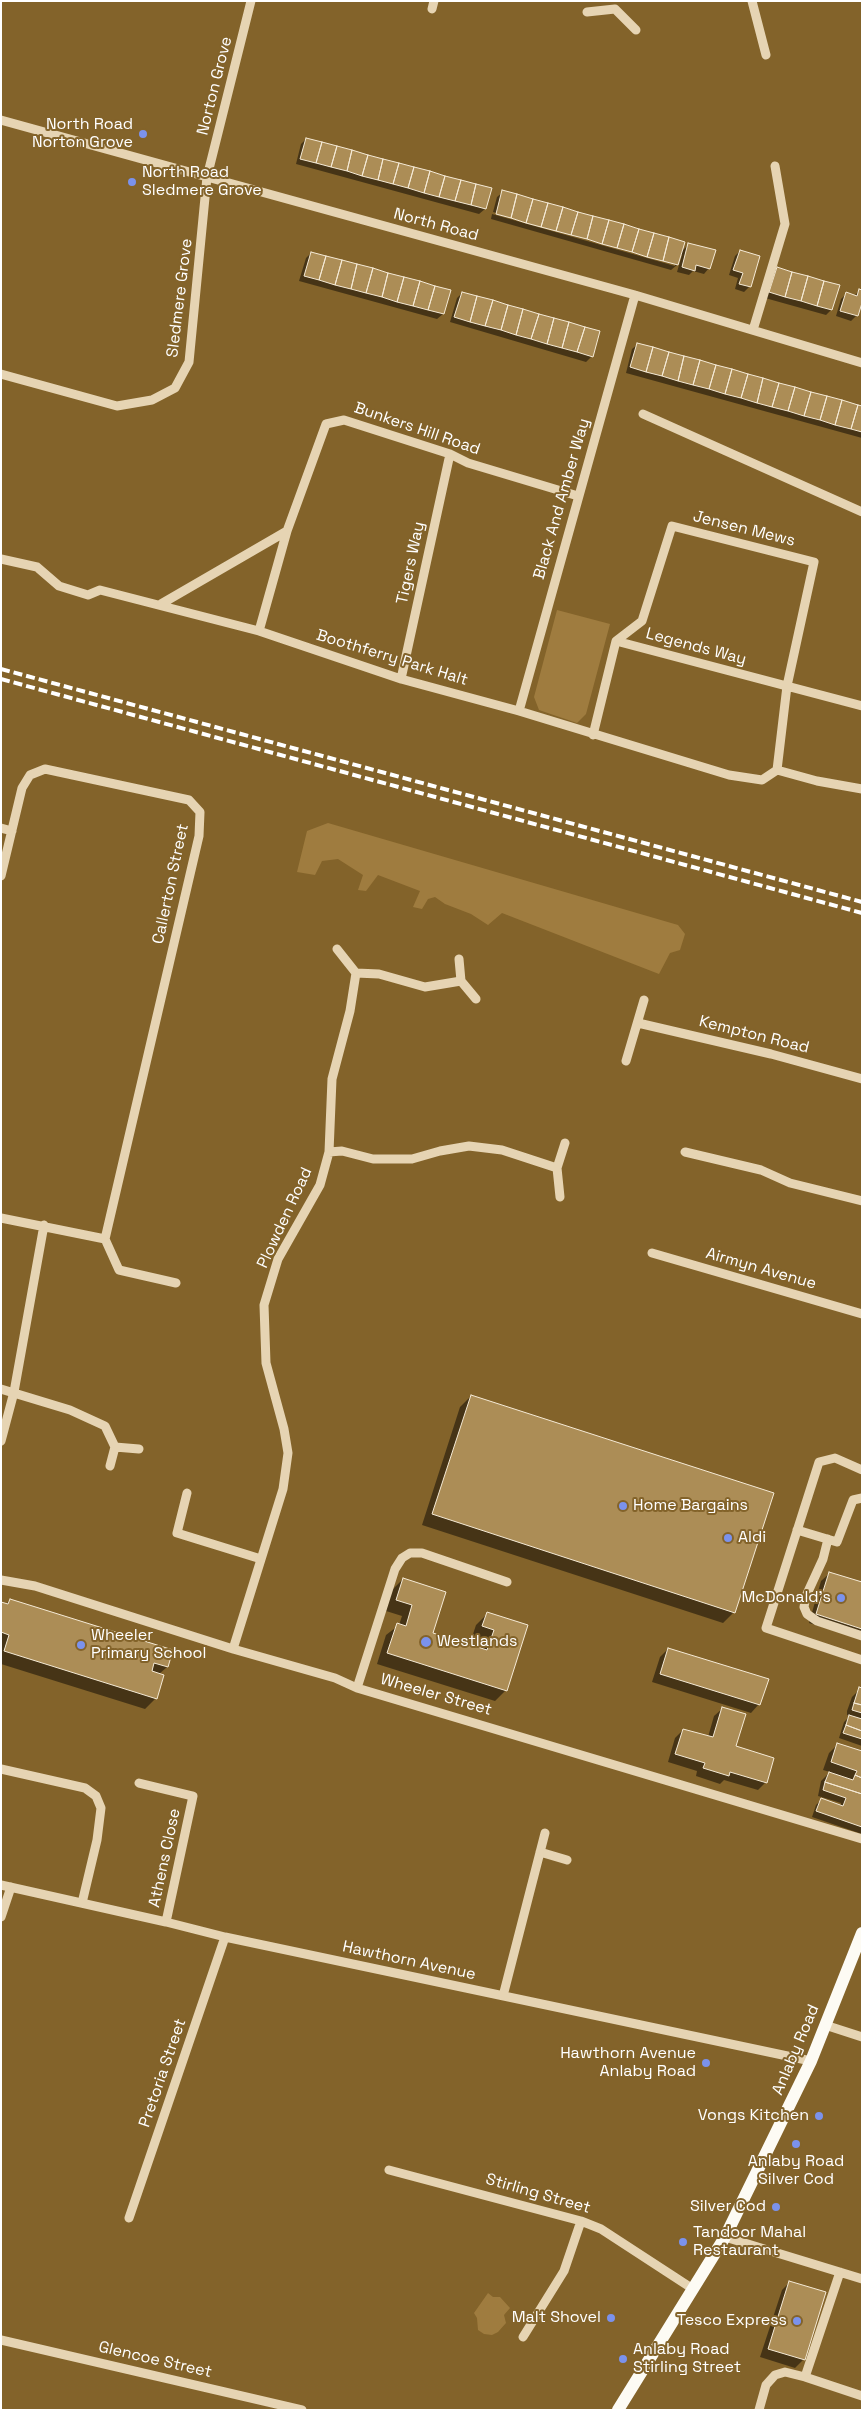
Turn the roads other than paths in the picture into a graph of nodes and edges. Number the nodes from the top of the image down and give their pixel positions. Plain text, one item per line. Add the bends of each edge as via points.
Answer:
1 (251, 1) edge
2 (752, 1) edge
3 (616, 5) edge
4 (587, 12) dead end
5 (636, 30) dead end
6 (766, 55) dead end
7 (1, 120) edge
8 (775, 166) dead end
9 (207, 177) junction
10 (635, 295) junction
11 (753, 330) junction
12 (862, 363) edge
13 (1, 374) edge
14 (644, 414) dead end
15 (450, 454) junction
16 (578, 496) junction
17 (862, 512) edge
18 (287, 531) junction
19 (1, 559) edge
20 (161, 604) junction
21 (259, 631) junction
22 (616, 641) junction
23 (401, 679) junction
24 (787, 686) junction
25 (862, 706) edge
26 (519, 711) junction
27 (593, 735) junction
28 (777, 770) junction
29 (862, 789) edge
30 (1, 828) edge
31 (12, 830) junction
32 (1, 876) edge
33 (337, 948) dead end
34 (459, 959) dead end
35 (356, 973) junction
36 (461, 981) junction
37 (476, 999) dead end
38 (644, 1000) dead end
39 (638, 1022) junction
40 (626, 1061) dead end
41 (862, 1079) edge
42 (564, 1143) dead end
43 (329, 1152) junction
44 (685, 1152) dead end
45 (557, 1168) junction
46 (560, 1197) dead end
47 (862, 1201) edge
48 (1, 1218) edge
49 (44, 1225) junction
50 (105, 1239) junction
51 (652, 1253) dead end
52 (176, 1283) dead end
53 (862, 1314) edge
54 (1, 1389) edge
55 (14, 1392) junction
56 (1, 1441) edge
57 (116, 1447) junction
58 (139, 1449) dead end
59 (110, 1466) dead end
60 (862, 1470) edge
61 (187, 1493) dead end
62 (862, 1498) edge
63 (797, 1530) junction
64 (833, 1541) junction
65 (261, 1559) junction
66 (1, 1580) edge
67 (507, 1582) dead end
68 (862, 1636) edge
69 (233, 1649) junction
70 (862, 1660) edge
71 (357, 1688) junction
72 (1, 1769) edge
73 (139, 1784) dead end
74 (545, 1833) dead end
75 (862, 1839) edge
76 (540, 1852) junction
77 (568, 1860) dead end
78 (6, 1886) edge
79 (82, 1903) junction
80 (1, 1917) edge
81 (166, 1922) junction
82 (862, 1934) edge
83 (225, 1938) junction
84 (503, 1996) junction
85 (825, 2025) junction
86 (862, 2037) edge
87 (811, 2061) junction
88 (389, 2170) dead end
89 (129, 2218) dead end
90 (581, 2221) junction
91 (725, 2237) junction
92 (840, 2272) junction
93 (862, 2279) edge
94 (693, 2289) junction
95 (523, 2337) dead end
96 (1, 2340) edge
97 (806, 2377) junction
98 (862, 2396) edge
99 (302, 2410) edge
100 (618, 2410) edge
101 (759, 2410) edge

1 - 9 street, Norton Grove
2 - 6 street
3 - 4 street
3 - 5 street
7 - 9 street, North Road
8 - 11 street via 785,224
9 - 10 street, North Road
9 - 13 street, Sledmere Grove via 190,362 175,388 152,400 117,406
10 - 11 street, North Road
10 - 16 street, Black And Amber Way
11 - 12 street, North Road
14 - 17 street
15 - 16 street, Bunkers Hill Road via 468,463
15 - 18 street, Bunkers Hill Road via 344,420 326,424
15 - 23 street, Tigers Way
16 - 26 street, Black And Amber Way
18 - 20 street
18 - 21 street, Bunkers Hill Road
19 - 20 street, Boothferry Park Halt via 37,567 59,586 88,594 100,590
20 - 21 street, Boothferry Park Halt
21 - 23 street, Boothferry Park Halt
22 - 24 street, Legends Way
22 - 24 street, Jensen Mews via 642,621 672,526 814,562
22 - 27 street
23 - 26 street, Boothferry Park Halt
24 - 25 street, Legends Way
24 - 28 street
26 - 27 street, Boothferry Park Halt
27 - 28 street, Boothferry Park Halt via 729,774 762,780
28 - 29 street
30 - 31 street
31 - 32 street, Callerton Street
31 - 50 street, Callerton Street via 22,788 30,775 45,768 189,800 200,812 199,836
33 - 35 street
34 - 36 street
35 - 36 street via 379,974 425,987
35 - 43 street, Plowden Road via 350,1011 332,1079
36 - 37 street
38 - 39 street
39 - 40 street
39 - 41 street, Kempton Road
42 - 45 street
43 - 45 street via 342,1151 373,1160 412,1159 469,1146 502,1150
43 - 65 street, Plowden Road via 320,1185 278,1259 264,1305 266,1363 288,1452 283,1489
44 - 47 street via 761,1170 790,1183
45 - 46 street
48 - 49 street
49 - 50 street
49 - 55 street
50 - 52 street via 119,1270
51 - 53 street, Airmyn Avenue
54 - 55 street
55 - 56 street
55 - 57 street via 70,1410 104,1426
57 - 58 street
57 - 59 street
60 - 63 street via 835,1458 819,1462
61 - 65 street via 177,1533
62 - 64 street via 853,1500
63 - 64 street
63 - 70 street via 766,1628
64 - 68 street via 810,1585 804,1606 807,1614 818,1620
65 - 69 street, Plowden Road
66 - 69 street, Wheeler Street via 35,1586
67 - 71 street via 422,1553 410,1552 395,1569
69 - 71 street, Wheeler Street via 335,1678
71 - 75 street, Wheeler Street
72 - 79 street via 86,1788 96,1796 101,1808 97,1840
73 - 81 street, Athens Close via 193,1796
74 - 76 street
76 - 77 street
76 - 84 street
78 - 79 street, Hawthorn Avenue
78 - 80 street
79 - 81 street, Hawthorn Avenue
81 - 83 street, Hawthorn Avenue
82 - 85 main road, Anlaby Road
83 - 84 street, Hawthorn Avenue
83 - 89 street, Pretoria Street
84 - 87 street, Hawthorn Avenue
85 - 86 street
85 - 87 main road, Anlaby Road
87 - 91 main road, Anlaby Road
88 - 90 street, Stirling Street
90 - 94 street, Stirling Street via 601,2229
90 - 95 street via 564,2272
91 - 92 street
91 - 94 main road, Anlaby Road
92 - 93 street
92 - 97 street
94 - 100 main road, Anlaby Road
96 - 99 street, Glencoe Street
97 - 98 street
97 - 101 street via 785,2372 775,2375 766,2385

